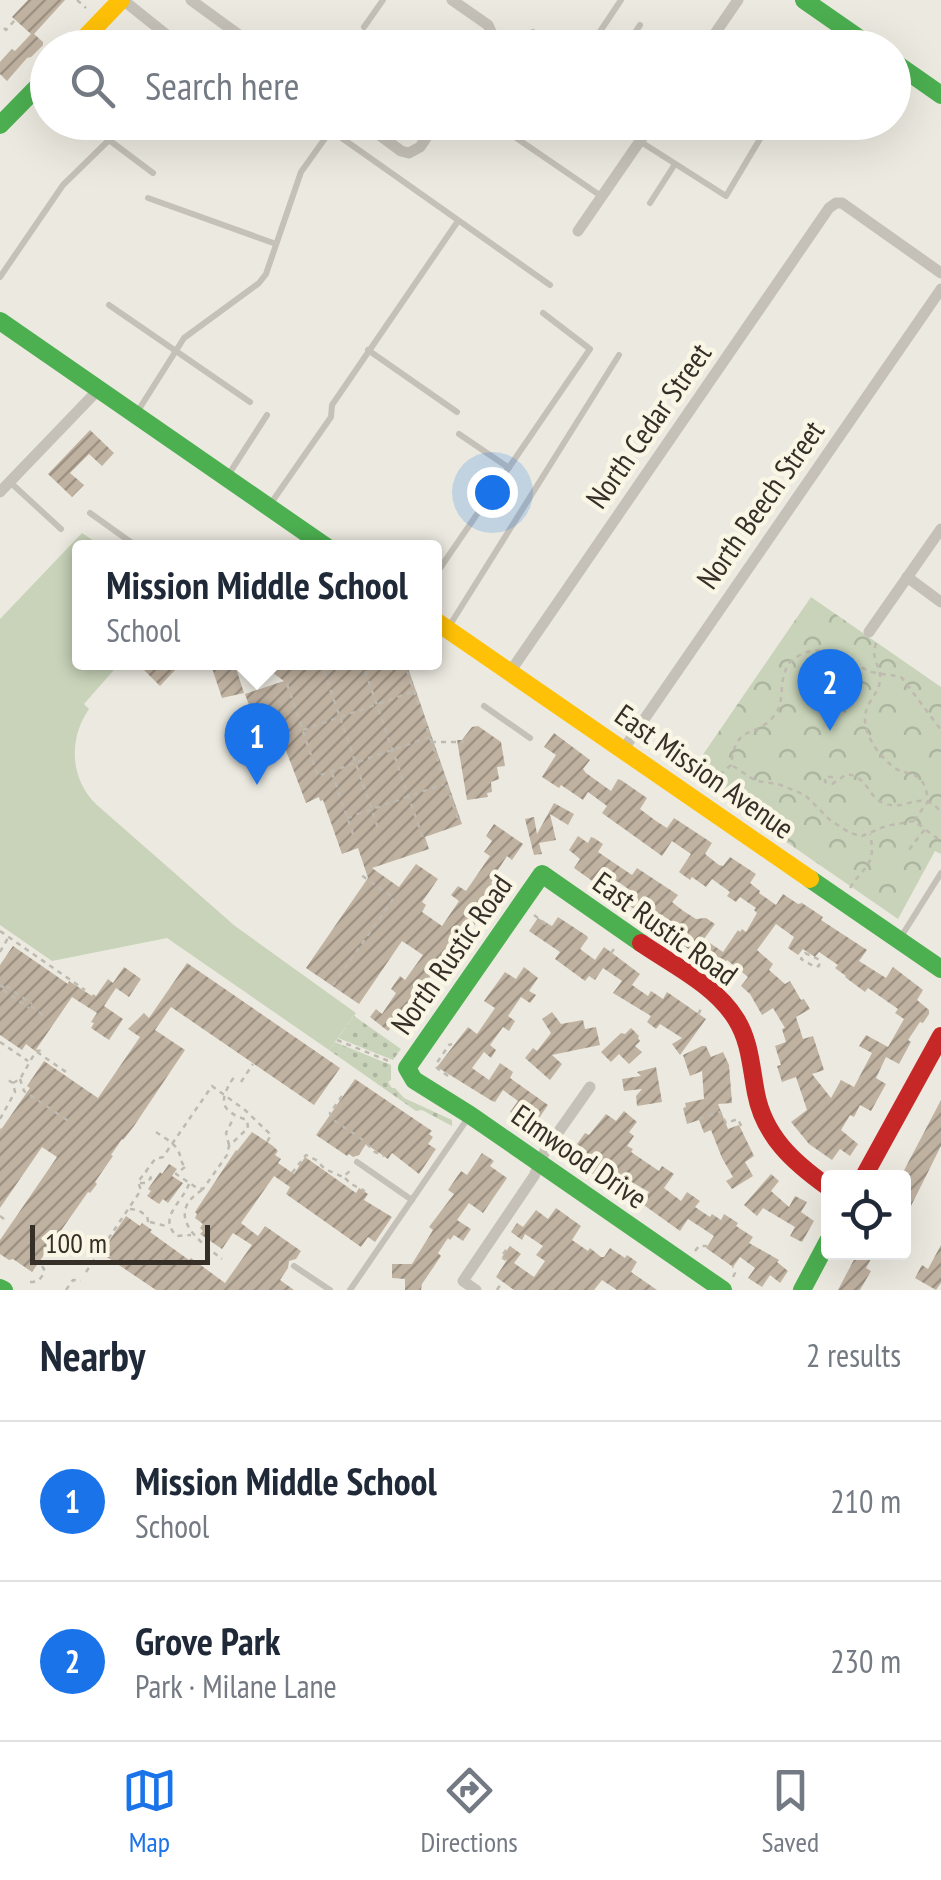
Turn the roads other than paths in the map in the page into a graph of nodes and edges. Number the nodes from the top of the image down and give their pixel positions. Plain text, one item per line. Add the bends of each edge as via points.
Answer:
1 (122, 0) edge
2 (191, 0) edge
3 (384, 0) edge
4 (452, 0) edge
5 (621, 0) edge
6 (738, 0) edge
7 (804, 0) edge
8 (640, 25) dead end
9 (364, 27) dead end
10 (93, 30) edge
11 (160, 30) edge
12 (233, 30) edge
13 (490, 30) edge
14 (601, 30) edge
15 (637, 30) edge
16 (717, 30) edge
17 (847, 30) edge
18 (911, 74) edge
19 (30, 95) edge
20 (941, 95) edge
21 (0, 126) edge
22 (324, 140) edge
23 (345, 140) edge
24 (387, 140) edge
25 (425, 140) edge
26 (520, 140) edge
27 (640, 140) edge
28 (654, 140) edge
29 (759, 140) edge
30 (676, 164) junction
31 (152, 172) dead end
32 (602, 196) junction
33 (148, 198) dead end
34 (650, 203) dead end
35 (458, 221) junction
36 (578, 232) dead end
37 (276, 244) junction
38 (941, 273) edge
39 (0, 277) edge
40 (550, 285) dead end
41 (941, 289) edge
42 (109, 304) dead end
43 (543, 313) dead end
44 (0, 321) edge
45 (368, 350) junction
46 (177, 351) junction
47 (619, 355) dead end
48 (98, 389) junction
49 (250, 402) dead end
50 (457, 412) dead end
51 (135, 415) junction
52 (267, 415) dead end
53 (459, 434) dead end
54 (509, 468) junction
55 (226, 478) junction
56 (5, 487) edge
57 (269, 507) junction
58 (90, 513) dead end
59 (61, 529) dead end
60 (941, 529) edge
61 (128, 540) edge
62 (316, 540) edge
63 (442, 565) edge
64 (907, 577) junction
65 (941, 602) edge
66 (442, 622) edge
67 (442, 625) edge
68 (875, 633) road end
69 (510, 672) junction
70 (484, 706) dead end
71 (530, 738) dead end
72 (622, 750) junction
73 (941, 873) edge
74 (542, 874) joint
75 (899, 940) junction
76 (941, 969) edge
77 (941, 1036) edge
78 (406, 1068) joint
79 (590, 1087) dead end
80 (470, 1115) junction
81 (355, 1164) road end
82 (540, 1164) junction
83 (867, 1170) edge
84 (821, 1183) edge
85 (412, 1200) junction
86 (821, 1254) edge
87 (294, 1266) dead end
88 (728, 1283) edge
89 (330, 1290) edge
90 (350, 1290) edge
91 (476, 1290) edge
92 (802, 1290) edge

1 - 10 main road
1 - 11 street
2 - 12 street
3 - 9 lane
4 - 13 street
5 - 14 lane
6 - 16 street
7 - 17 main road
8 - 15 lane
18 - 20 main road
19 - 21 main road
22 - 37 lane via 301,172
23 - 35 lane
24 - 25 street via 408,152
26 - 32 lane
27 - 32 street
28 - 30 lane
29 - 30 lane via 726,196
30 - 34 lane
31 - 39 lane via 108,140 63,185
32 - 36 street
33 - 37 lane
35 - 40 lane
35 - 45 lane
37 - 46 lane via 259,283 184,338
38 - 69 street, North Cedar Street via 842,203 829,208
41 - 72 street, North Beech Street
42 - 46 lane
43 - 54 lane via 590,348
44 - 48 main road
45 - 50 lane
45 - 57 lane
46 - 49 lane
46 - 51 lane
47 - 66 lane
48 - 51 main road
48 - 56 street
51 - 55 main road
52 - 55 lane
53 - 54 lane
54 - 63 lane
55 - 57 main road
56 - 59 lane
57 - 62 main road
58 - 61 lane
60 - 64 street
64 - 65 street
64 - 68 street
67 - 69 main road, East Mission Avenue
69 - 72 main road, East Mission Avenue
70 - 71 lane
72 - 75 main road, East Mission Avenue
73 - 75 lane
74 - 78 main road, North Rustic Road
74 - 84 main road, East Rustic Road via 720,998 744,1031 767,1130
75 - 76 main road, East Mission Avenue
77 - 83 main road
78 - 80 main road, Elmwood Drive
79 - 82 street
80 - 82 main road, Elmwood Drive
80 - 85 lane
81 - 85 lane
82 - 88 main road, Elmwood Drive
82 - 91 street via 463,1281
85 - 90 lane
86 - 92 main road
87 - 89 lane

